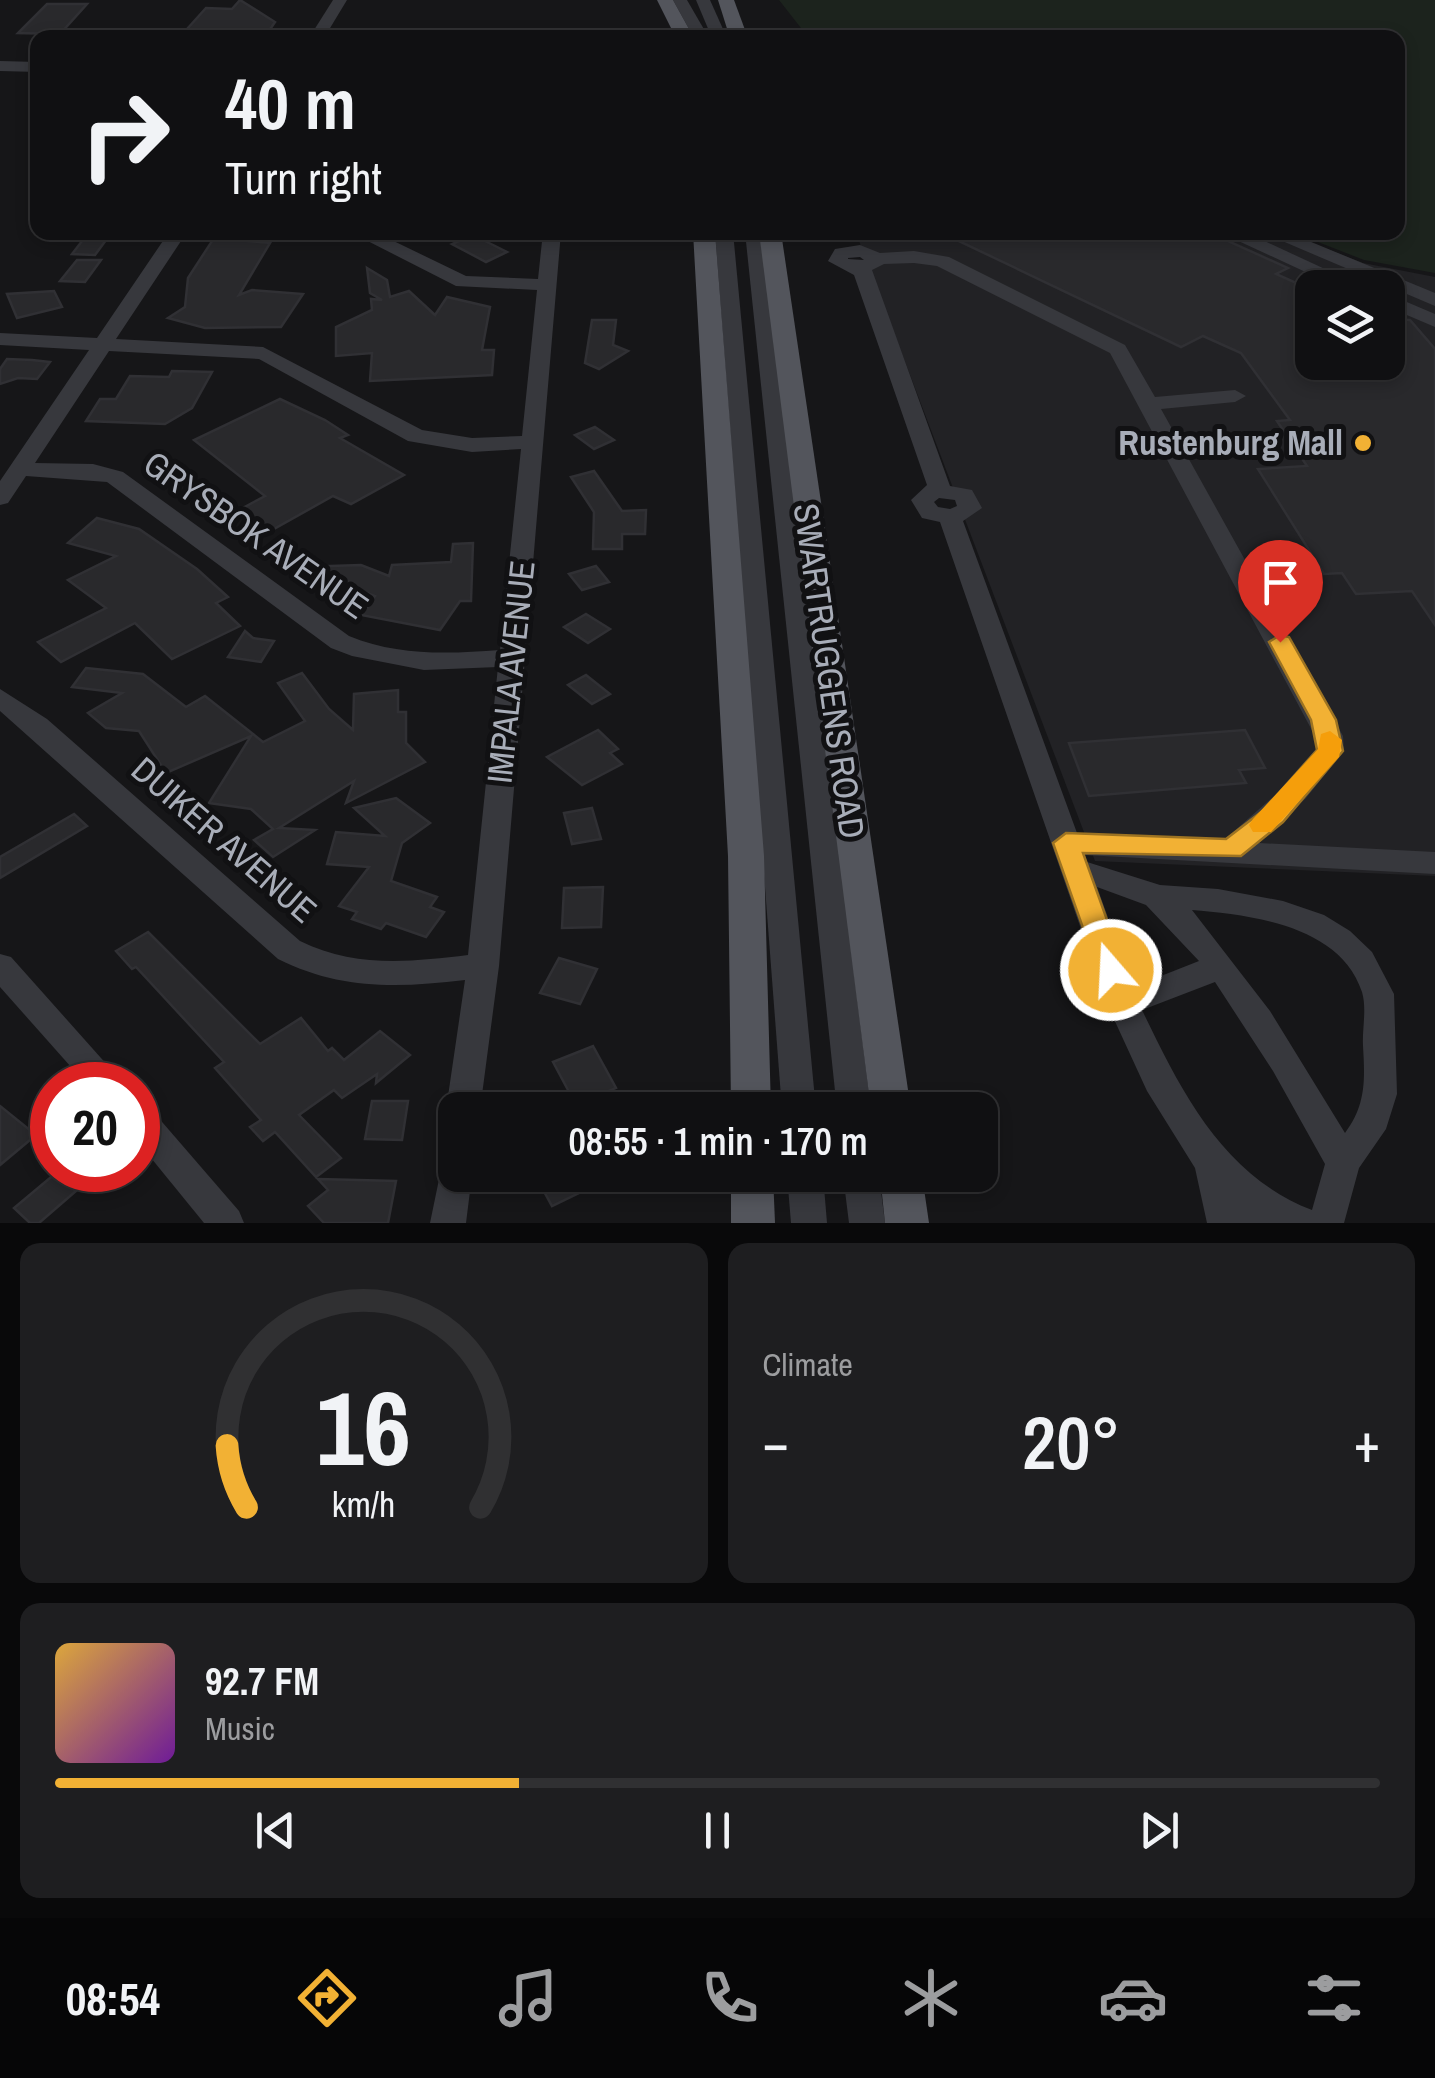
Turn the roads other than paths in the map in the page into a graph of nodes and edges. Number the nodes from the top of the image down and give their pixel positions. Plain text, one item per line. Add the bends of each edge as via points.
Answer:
1 (340, 0) edge
2 (665, 0) edge
3 (680, 0) edge
4 (703, 0) edge
5 (726, 0) edge
6 (321, 30) edge
7 (681, 30) edge
8 (697, 30) edge
9 (716, 30) edge
10 (736, 30) edge
11 (0, 66) edge
12 (30, 67) edge
13 (172, 240) edge
14 (376, 240) edge
15 (551, 240) edge
16 (705, 240) edge
17 (725, 240) edge
18 (755, 240) edge
19 (771, 240) edge
20 (1246, 240) edge
21 (1289, 240) edge
22 (860, 253) edge
23 (1316, 270) edge
24 (546, 285) junction
25 (1435, 300) edge
26 (1405, 307) edge
27 (1435, 320) edge
28 (0, 339) edge
29 (101, 342) junction
30 (1235, 396) dead end
31 (1148, 404) junction
32 (534, 442) junction
33 (20, 469) junction
34 (0, 498) edge
35 (511, 658) junction
36 (0, 698) edge
37 (1232, 850) junction
38 (1071, 857) junction
39 (1435, 863) edge
40 (1156, 896) junction
41 (0, 966) edge
42 (483, 966) junction
43 (1219, 967) junction
44 (1123, 1004) junction
45 (87, 1062) edge
46 (466, 1092) edge
47 (751, 1092) edge
48 (798, 1092) edge
49 (852, 1092) edge
50 (889, 1092) edge
51 (160, 1144) edge
52 (1343, 1163) junction
53 (1212, 1164) junction
54 (452, 1192) edge
55 (752, 1192) edge
56 (806, 1192) edge
57 (864, 1192) edge
58 (903, 1192) edge
59 (1292, 1219) edge
60 (226, 1223) edge
61 (448, 1223) edge
62 (753, 1223) edge
63 (809, 1223) edge
64 (867, 1223) edge
65 (908, 1223) edge
66 (1225, 1223) edge
67 (1235, 1223) edge
68 (1326, 1223) edge

1 - 6 street
2 - 7 main road
3 - 8 street
4 - 9 street
5 - 10 main road
11 - 12 street
13 - 29 street
14 - 24 street via 464,282
15 - 24 street, IMPALA AVENUE
16 - 47 main road via 746,856
17 - 48 street
18 - 49 street
19 - 50 main road, SWARTRUGGENS ROAD
20 - 23 street
21 - 25 street
22 - 31 street via 942,262 1111,344
22 - 38 street
24 - 32 street, IMPALA AVENUE
26 - 27 street
28 - 29 street
29 - 32 street via 263,353 416,436 472,445
29 - 33 street
30 - 31 street
31 - 37 street via 1330,736 1330,751 1311,775
32 - 35 street, IMPALA AVENUE
33 - 34 street
33 - 35 street, GRYSBOK AVENUE via 115,477 364,653 416,664
35 - 42 street, IMPALA AVENUE
36 - 42 street, DUIKER AVENUE via 316,966 388,976
37 - 38 street
37 - 39 street
38 - 40 street
38 - 44 street
40 - 43 street via 1194,928
40 - 52 street via 1231,901 1283,914 1319,925 1349,948 1378,990 1380,1066 1377,1111
41 - 45 street
42 - 46 street, IMPALA AVENUE
43 - 44 street
43 - 52 street
44 - 53 street via 1159,1081
51 - 60 street
52 - 68 street
53 - 59 street
53 - 66 street
54 - 61 street
55 - 62 main road
56 - 63 street
57 - 64 street
58 - 65 main road
59 - 67 street via 1256,1216

